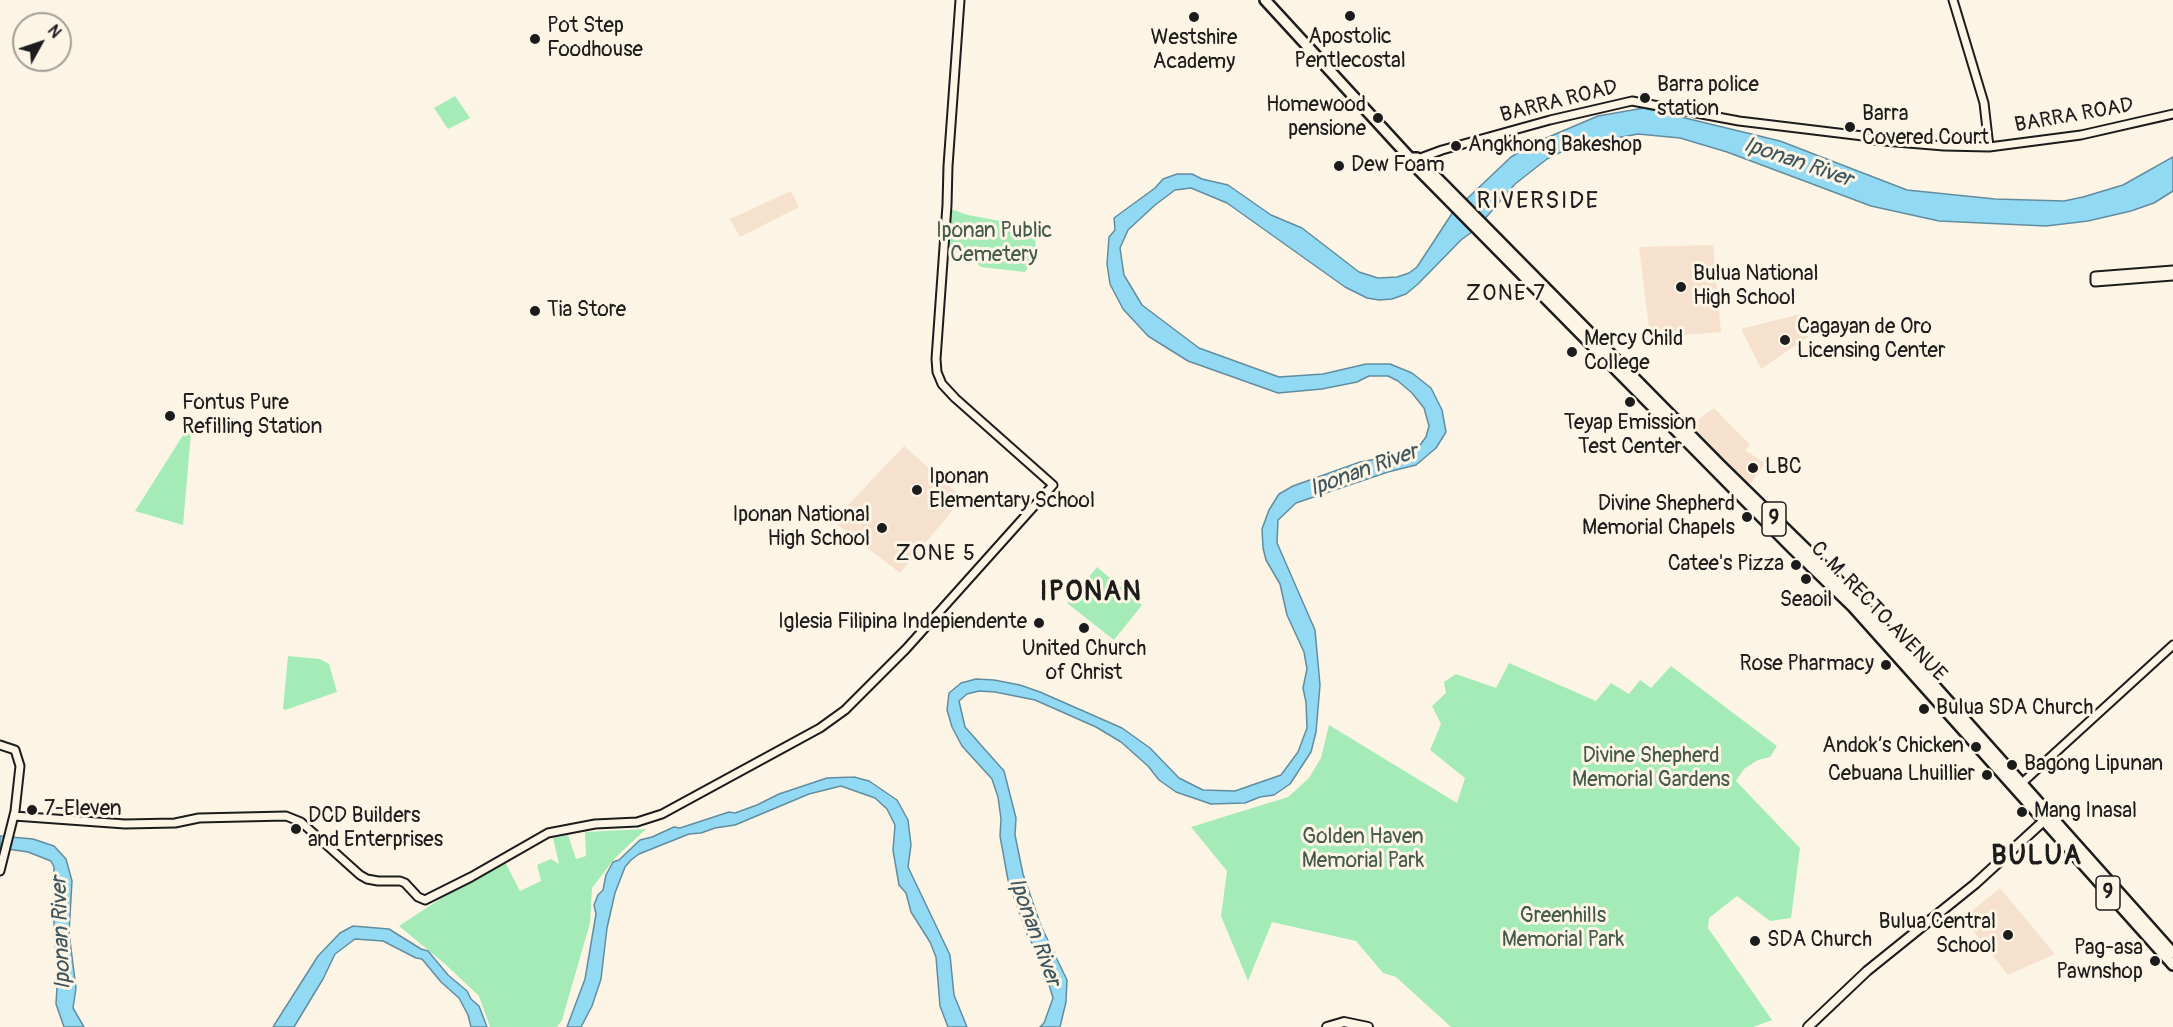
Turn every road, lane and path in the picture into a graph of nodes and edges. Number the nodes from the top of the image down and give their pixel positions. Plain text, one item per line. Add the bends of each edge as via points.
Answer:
1 (960, 0) edge
2 (1265, 0) edge
3 (1953, 0) edge
4 (2173, 114) edge
5 (1989, 147) junction
6 (1413, 160) junction
7 (1488, 234) junction
8 (2173, 270) edge
9 (2173, 276) edge
10 (2173, 645) edge
11 (0, 745) edge
12 (2022, 783) junction
13 (14, 816) junction
14 (2047, 818) junction
15 (0, 871) edge
16 (2115, 894) junction
17 (2173, 953) edge
18 (2173, 965) edge
19 (1327, 1027) edge
20 (1368, 1027) edge
21 (1808, 1027) edge

1 - 13 street via 937,372 955,398 1053,485 906,649 845,710 826,725 662,814 637,822 595,824 548,833 425,900 400,880 372,880 360,875 301,822 286,816 125,824
2 - 6 highway, 9
3 - 5 street via 1984,103
4 - 5 street, BARRA ROAD via 2081,135
5 - 6 street, BARRA ROAD via 1872,140 1739,121 1632,100
6 - 7 highway, C. M. RECTO AVENUE / 9
6 - 7 highway, C. M. RECTO AVENUE / 9 via 1457,198
7 - 12 highway, C. M. RECTO AVENUE / 9 via 1853,595
7 - 14 highway, C. M. RECTO AVENUE / 9 via 1853,607
8 - 9 street via 2095,279
10 - 12 street
11 - 13 street via 11,748 19,759
12 - 14 highway, C. M. RECTO AVENUE / 9
13 - 15 street
14 - 16 highway, C. M. RECTO AVENUE / 9
14 - 21 main road
16 - 17 highway, C. M. RECTO AVENUE / 9
16 - 18 highway, C. M. RECTO AVENUE / 9
19 - 20 main road via 1344,1022

